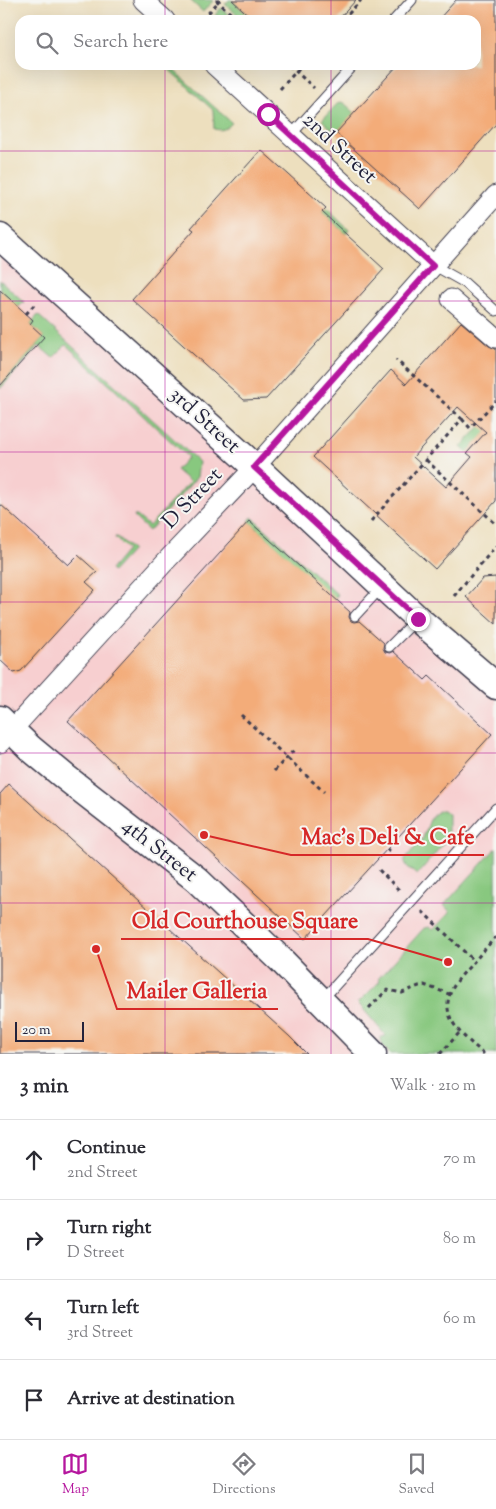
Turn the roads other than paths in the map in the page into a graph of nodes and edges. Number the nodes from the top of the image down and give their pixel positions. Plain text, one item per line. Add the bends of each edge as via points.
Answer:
1 (143, 0) edge
2 (412, 0) edge
3 (160, 15) edge
4 (398, 15) edge
5 (220, 70) edge
6 (350, 70) edge
7 (291, 135) junction
8 (496, 195) edge
9 (1, 241) edge
10 (433, 266) junction
11 (451, 299) dead end
12 (496, 311) edge
13 (496, 338) edge
14 (254, 467) junction
15 (382, 586) junction
16 (355, 616) dead end
17 (418, 619) junction
18 (389, 647) dead end
19 (496, 686) edge
20 (4, 731) edge
21 (496, 808) edge
22 (321, 1001) junction
23 (373, 1054) edge

1 - 3 street
2 - 4 lane
5 - 7 street, 2nd Street
6 - 7 lane
7 - 10 street, 2nd Street
8 - 10 street, D Street
9 - 14 main road, 3rd Street
10 - 12 lane via 465,284
10 - 14 street, D Street
11 - 13 street
14 - 15 main road, 3rd Street
14 - 20 street, D Street
15 - 16 lane
15 - 17 main road, 3rd Street
17 - 18 lane
17 - 19 main road, 3rd Street
20 - 22 main road, 4th Street via 196,879
21 - 22 lane
22 - 23 main road, 4th Street

